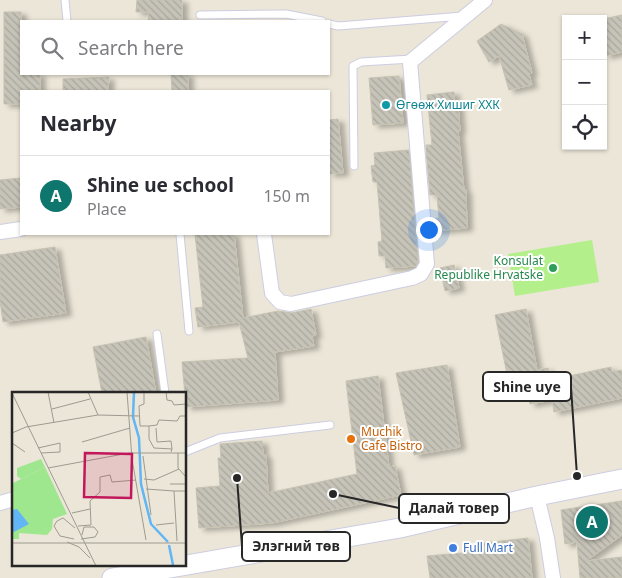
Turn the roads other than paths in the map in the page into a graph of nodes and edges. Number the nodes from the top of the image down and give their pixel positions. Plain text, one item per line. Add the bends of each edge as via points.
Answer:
1 (65, 0) edge
2 (485, 0) edge
3 (200, 15) dead end
4 (463, 16) junction
5 (67, 20) edge
6 (317, 20) edge
7 (330, 24) edge
8 (412, 59) junction
9 (354, 166) dead end
10 (20, 229) edge
11 (0, 232) edge
12 (180, 235) edge
13 (264, 235) edge
14 (189, 331) dead end
15 (157, 334) dead end
16 (165, 392) edge
17 (330, 425) dead end
18 (186, 452) edge
19 (622, 479) edge
20 (537, 496) junction
21 (186, 565) edge
22 (181, 566) edge
23 (112, 578) edge
24 (553, 578) edge

1 - 5 lane
2 - 4 street
3 - 6 lane via 286,14
4 - 7 lane
4 - 8 street
8 - 9 lane via 361,62 353,66
8 - 13 street via 410,68 427,264 421,274 291,304 280,302 272,293
10 - 11 street
12 - 14 lane
15 - 16 lane
17 - 18 lane via 220,438
19 - 20 main road
20 - 21 main road via 400,528
20 - 24 street
22 - 23 main road

